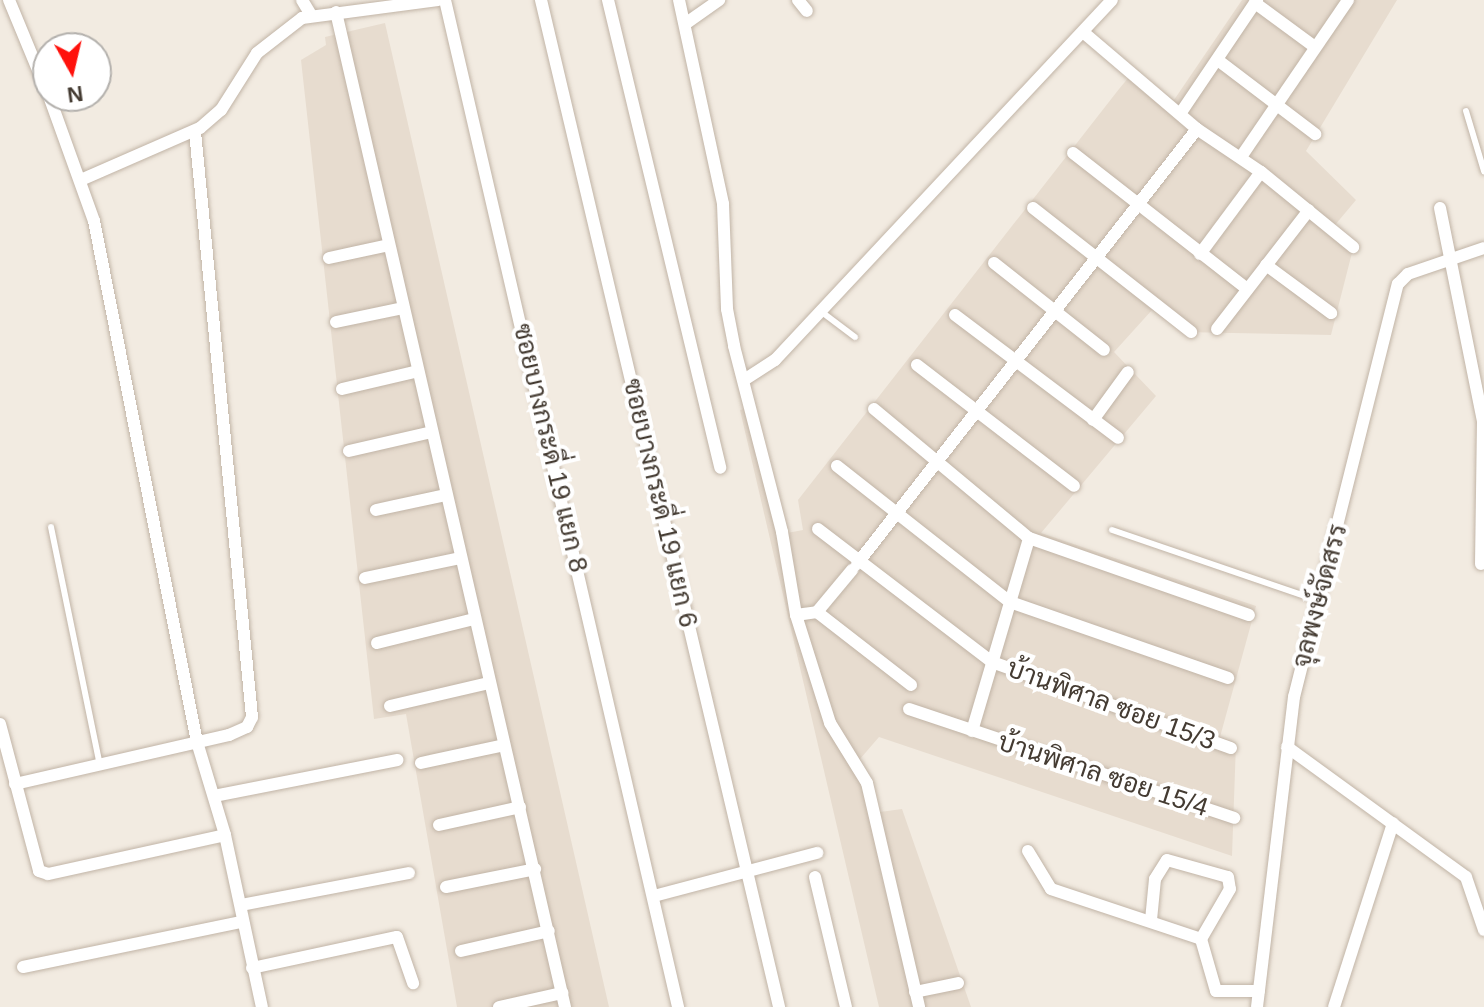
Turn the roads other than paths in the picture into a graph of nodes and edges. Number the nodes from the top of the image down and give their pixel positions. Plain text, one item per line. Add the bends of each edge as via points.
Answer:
1 (9, 0) edge
2 (302, 0) edge
3 (438, 0) edge
4 (445, 0) edge
5 (541, 0) edge
6 (608, 0) edge
7 (679, 0) edge
8 (719, 0) edge
9 (798, 0) edge
10 (1112, 0) edge
11 (1348, 0) edge
12 (409, 2) edge
13 (1256, 2) edge
14 (807, 11) dead end
15 (336, 12) junction
16 (311, 15) junction
17 (685, 24) junction
18 (1083, 32) junction
19 (1315, 47) junction
20 (32, 56) edge
21 (1219, 61) junction
22 (1279, 107) junction
23 (1466, 111) dead end
24 (55, 112) edge
25 (1180, 114) junction
26 (1197, 129) junction
27 (195, 131) junction
28 (1315, 134) dead end
29 (1073, 153) dead end
30 (1241, 157) junction
31 (1484, 171) edge
32 (1261, 172) junction
33 (83, 179) junction
34 (1033, 208) dead end
35 (1140, 208) junction
36 (1440, 208) dead end
37 (1309, 210) junction
38 (389, 245) junction
39 (1353, 247) dead end
40 (1484, 248) edge
41 (1200, 254) junction
42 (329, 258) dead end
43 (1452, 258) junction
44 (994, 263) dead end
45 (1097, 263) junction
46 (1266, 265) junction
47 (1247, 289) junction
48 (403, 308) junction
49 (819, 310) junction
50 (1331, 313) dead end
51 (955, 315) dead end
52 (1056, 315) junction
53 (336, 322) dead end
54 (1217, 329) dead end
55 (1191, 332) dead end
56 (855, 337) dead end
57 (1104, 350) dead end
58 (1018, 361) junction
59 (917, 365) dead end
60 (418, 371) junction
61 (1128, 372) dead end
62 (744, 380) junction
63 (342, 389) dead end
64 (874, 409) dead end
65 (975, 414) junction
66 (1093, 420) junction
67 (432, 432) junction
68 (1118, 438) dead end
69 (349, 451) dead end
70 (935, 461) junction
71 (837, 466) dead end
72 (720, 468) dead end
73 (1074, 486) dead end
74 (446, 495) junction
75 (376, 510) dead end
76 (895, 511) junction
77 (51, 527) dead end
78 (818, 529) dead end
79 (1112, 530) dead end
80 (1029, 538) junction
81 (461, 558) junction
82 (1481, 564) dead end
83 (855, 567) junction
84 (365, 578) dead end
85 (1319, 601) junction
86 (1010, 602) junction
87 (817, 612) junction
88 (796, 615) junction
89 (1249, 615) dead end
90 (474, 619) junction
91 (377, 643) dead end
92 (992, 662) junction
93 (1228, 678) dead end
94 (489, 683) junction
95 (911, 685) dead end
96 (390, 706) dead end
97 (909, 709) dead end
98 (0, 724) edge
99 (972, 731) junction
100 (197, 742) junction
101 (504, 745) junction
102 (1287, 747) junction
103 (1231, 748) dead end
104 (398, 760) dead end
105 (421, 763) dead end
106 (100, 765) junction
107 (15, 784) junction
108 (214, 796) junction
109 (520, 807) junction
110 (1234, 818) dead end
111 (1393, 823) junction
112 (439, 825) dead end
113 (225, 835) junction
114 (1028, 851) dead end
115 (817, 853) dead end
116 (535, 869) junction
117 (747, 871) junction
118 (409, 873) dead end
119 (815, 877) dead end
120 (446, 887) dead end
121 (654, 896) junction
122 (241, 905) junction
123 (1151, 920) junction
124 (241, 922) junction
125 (1484, 930) edge
126 (549, 931) junction
127 (1201, 939) junction
128 (461, 951) dead end
129 (23, 967) dead end
130 (252, 968) junction
131 (413, 983) dead end
132 (958, 983) dead end
133 (1259, 991) junction
134 (915, 992) junction
135 (562, 993) junction
136 (262, 1007) edge
137 (499, 1007) edge
138 (565, 1007) edge
139 (678, 1007) edge
140 (779, 1007) edge
141 (846, 1007) edge
142 (919, 1007) edge
143 (1257, 1007) edge
144 (1334, 1007) edge

1 - 20 street
2 - 16 street
3 - 12 street
4 - 121 street, ซอยบางกระดี่ 19 แยก 8
5 - 117 street, ซอยบางกระดี่ 19 แยก 6
6 - 72 street
7 - 17 street
8 - 17 street
9 - 14 street
10 - 18 street
11 - 19 street
12 - 15 street
13 - 19 street
13 - 21 street
15 - 16 street
15 - 38 street
16 - 27 street via 257,53 221,110
17 - 62 street via 723,204 727,309
18 - 25 street
18 - 49 street
19 - 22 street
21 - 22 street
21 - 25 street
22 - 28 street
22 - 30 street
23 - 31 lane
24 - 33 street
25 - 26 street
26 - 30 street
26 - 35 street
27 - 33 street
27 - 100 street via 252,717 240,732
29 - 35 street
30 - 32 street
32 - 37 street
32 - 41 street
33 - 100 street
34 - 45 street
35 - 41 street
35 - 45 street
36 - 43 street
37 - 39 street
37 - 46 street
38 - 42 street
38 - 48 street
40 - 43 street, จุลพงษ์จัดสรร
41 - 47 street
43 - 82 street via 1483,421
43 - 85 street, จุลพงษ์จัดสรร via 1408,274 1398,284
44 - 52 street
45 - 52 street
45 - 55 street
46 - 47 street
46 - 50 street
47 - 54 street
48 - 53 street
48 - 60 street
49 - 56 lane
49 - 62 street via 775,360
51 - 58 street
52 - 57 street
52 - 58 street
58 - 65 street
58 - 66 street
59 - 65 street
60 - 63 street
60 - 67 street
61 - 66 street
62 - 88 street via 782,532
64 - 70 street
65 - 70 street
65 - 73 street
66 - 68 street
67 - 69 street
67 - 74 street
70 - 76 street
70 - 80 street
71 - 76 street
74 - 75 street
74 - 81 street
76 - 83 street
76 - 86 street
77 - 106 lane
78 - 83 street, บ้านพิศาล ซอย 15/3
79 - 85 lane
80 - 86 street
80 - 89 street
81 - 84 street
81 - 90 street
83 - 87 street
83 - 92 street, บ้านพิศาล ซอย 15/3
85 - 102 street, จุลพงษ์จัดสรร
86 - 92 street
86 - 93 street
87 - 88 street
87 - 95 street
88 - 134 street via 830,723 867,783
90 - 91 street
90 - 94 street
92 - 99 street
92 - 103 street, บ้านพิศาล ซอย 15/3
94 - 96 street
94 - 101 street
97 - 99 street, บ้านพิศาล ซอย 15/4
98 - 107 street
99 - 110 street, บ้านพิศาล ซอย 15/4
100 - 106 street
100 - 108 street
101 - 105 street
101 - 109 street
102 - 111 street
102 - 133 street, จุลพงษ์จัดสรร
104 - 108 street
106 - 107 street
107 - 113 street via 35,864 48,874
108 - 113 street
109 - 112 street
109 - 116 street
111 - 125 street via 1466,877
111 - 144 street
113 - 122 street
114 - 123 street via 1046,887
115 - 117 street
116 - 120 street
116 - 126 street
117 - 121 street
117 - 140 street, ซอยบางกระดี่ 19 แยก 6
118 - 122 street
119 - 141 street
121 - 139 street
122 - 124 street
123 - 127 street
123 - 127 street via 1155,879 1167,860 1228,877 1230,889
124 - 129 street
124 - 130 street
126 - 128 street
126 - 135 street
127 - 133 street via 1216,991
130 - 131 street via 397,937
130 - 136 street
132 - 134 street
133 - 143 street, จุลพงษ์จัดสรร
134 - 142 street
135 - 137 street
135 - 138 street

